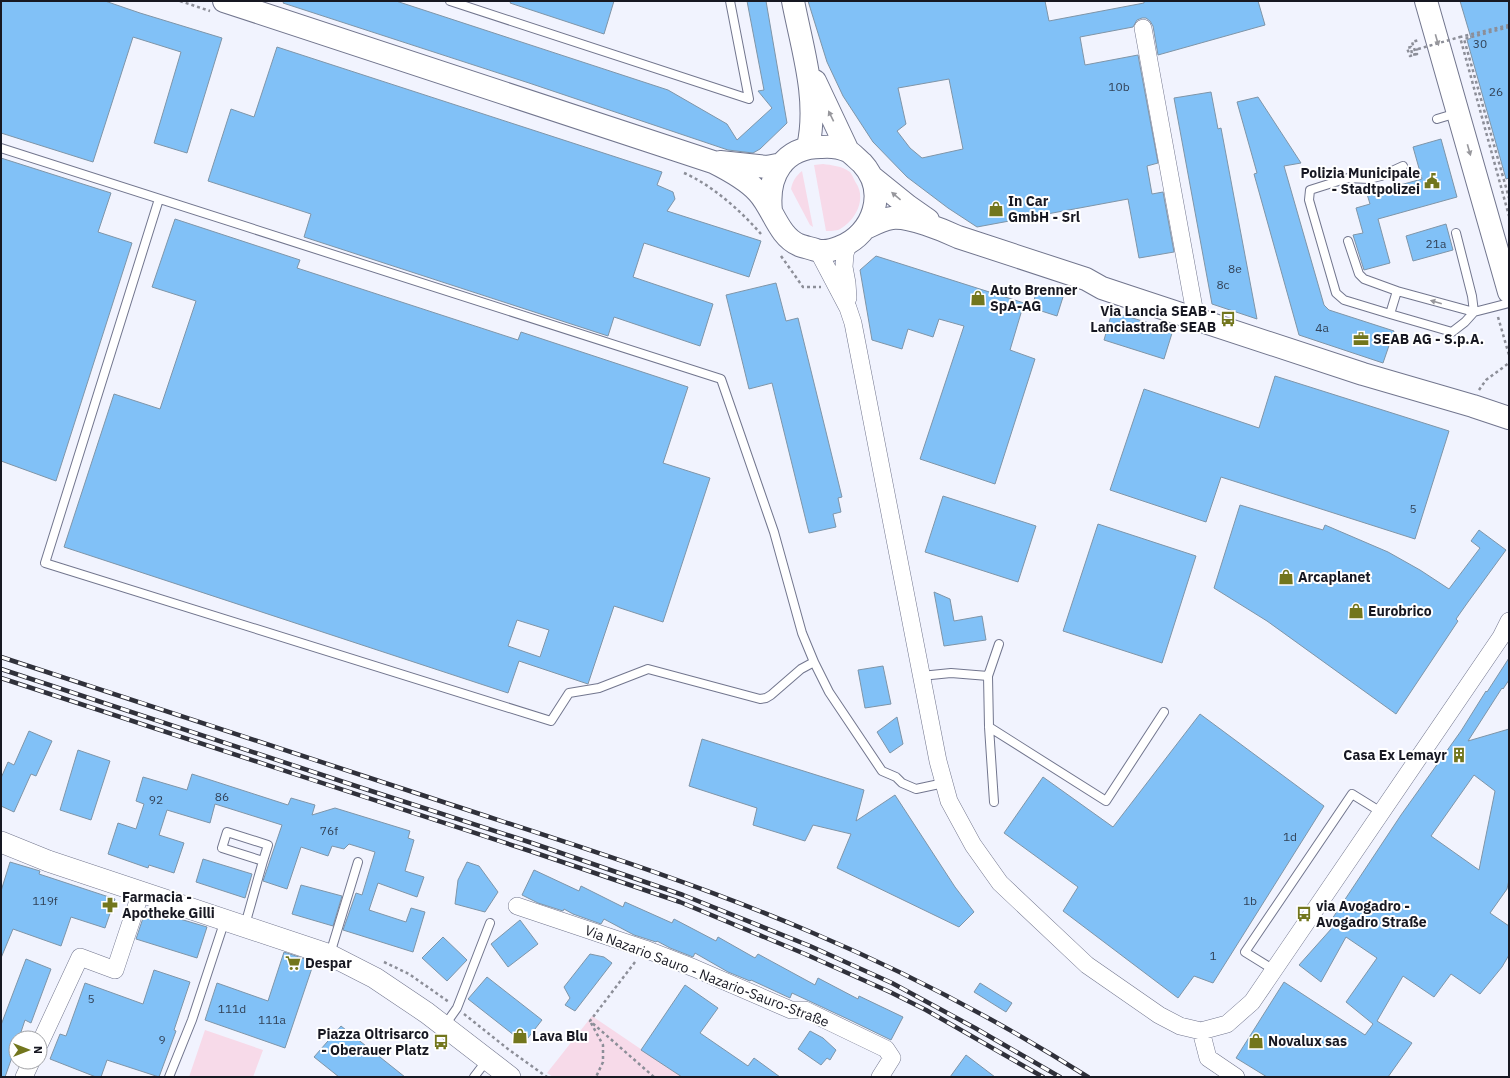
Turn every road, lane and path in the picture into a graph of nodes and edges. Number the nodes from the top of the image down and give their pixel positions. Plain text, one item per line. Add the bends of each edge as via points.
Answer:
1 (180, 1) edge
2 (450, 1) edge
3 (730, 1) edge
4 (793, 1) edge
5 (1426, 1) edge
6 (220, 7) edge
7 (1509, 26) edge
8 (1143, 28) dead end
9 (1460, 37) junction
10 (1464, 39) junction
11 (1419, 40) dead end
12 (807, 64) junction
13 (1458, 112) junction
14 (1436, 119) dead end
15 (808, 147) junction
16 (1, 148) edge
17 (848, 151) junction
18 (713, 162) junction
19 (782, 164) junction
20 (1403, 166) dead end
21 (680, 171) dead end
22 (872, 177) junction
23 (1509, 198) edge
24 (159, 199) junction
25 (772, 211) junction
26 (1509, 216) edge
27 (866, 228) junction
28 (938, 228) junction
29 (1456, 233) dead end
30 (765, 238) dead end
31 (1348, 241) dead end
32 (848, 244) junction
33 (818, 250) junction
34 (780, 255) dead end
35 (837, 285) junction
36 (1397, 290) junction
37 (1509, 292) edge
38 (1509, 303) edge
39 (848, 308) junction
40 (1474, 312) junction
41 (1390, 314) junction
42 (1196, 319) junction
43 (1509, 339) edge
44 (1505, 341) dead end
45 (1506, 414) edge
46 (1507, 629) edge
47 (999, 644) dead end
48 (814, 662) junction
49 (921, 676) junction
50 (988, 676) junction
51 (1164, 712) dead end
52 (989, 727) junction
53 (944, 783) junction
54 (994, 802) dead end
55 (1382, 812) junction
56 (1, 842) edge
57 (264, 861) junction
58 (358, 862) dead end
59 (141, 892) junction
60 (517, 906) dead end
61 (225, 920) junction
62 (490, 923) dead end
63 (245, 926) junction
64 (645, 949) junction
65 (330, 955) junction
66 (1274, 970) junction
67 (590, 1020) junction
68 (445, 1026) junction
69 (46, 1030) edge
70 (1200, 1031) junction
71 (487, 1059) junction
72 (169, 1077) edge
73 (474, 1077) edge
74 (510, 1077) edge
75 (596, 1077) edge
76 (654, 1077) edge
77 (880, 1077) edge
78 (1236, 1077) edge

1 - 6 path
2 - 3 lane via 749,99
4 - 12 main road
5 -> 13 main road
6 - 18 main road
7 - 9 path
7 - 10 path
8 - 42 street
9 - 10 path
9 - 11 path, bridge via 1418,49 1417,54 1410,56 1408,48 1411,47 1412,54 1416,54 1412,42
9 - 26 path
10 - 23 path
12 - 15 main road via 813,116
17 -> 12 main road
13 - 14 lane
13 -> 37 main road
15 - 17 main road via 835,146
15 - 19 main road via 789,157
16 - 24 lane
17 - 22 main road
18 - 19 main road via 767,167
18 - 25 main road via 747,182
19 - 25 main road via 772,184
20 - 41 lane via 1369,179 1348,178 1310,190 1309,200 1336,294 1344,300
21 - 30 path via 697,179 729,203
22 - 27 main road via 875,207
28 -> 22 main road
24 - 48 lane via 721,379 774,532 802,633
24 - 48 lane via 45,563 550,721 570,693 598,688 648,669 766,698 801,669
25 - 33 main road via 784,233 797,244
27 - 28 main road via 893,217
27 - 32 main road
28 - 42 main road via 1086,279 1102,288
29 - 40 lane
31 - 36 lane via 1359,274 1364,279
32 - 33 main road via 834,249
32 - 39 street via 844,267
33 - 35 street
34 - 35 path via 803,287
35 - 39 street
40 -> 36 lane
36 - 41 lane
38 - 40 lane
39 - 49 street via 853,322
40 - 41 lane via 1452,332
42 - 45 main road via 1377,379
43 - 44 path
46 - 55 street
47 - 50 lane
48 - 53 lane via 829,692 882,771 916,789
49 - 50 lane via 951,673
49 - 53 street
50 - 52 lane
51 - 52 lane via 1106,800
52 - 54 lane
53 - 70 street via 949,801 973,845 1000,883 1087,965 1159,1015 1180,1026
55 - 66 street
55 - 66 lane via 1352,794 1245,952
56 - 59 street via 48,861
57 - 57 lane via 268,845 227,832 222,848
57 - 63 lane
58 - 65 lane
59 - 61 street
59 - 69 street via 115,970 80,957
60 - 64 street, Via Nazario Sauro - Nazario-Sauro-Straße
61 - 63 street
61 - 72 lane via 192,1020
62 - 68 lane via 457,1008
63 - 65 street
64 - 67 path
64 - 77 street, Via Nazario Sauro - Nazario-Sauro-Straße via 791,1010 805,1010 886,1049 892,1058
65 - 68 street via 375,978
66 - 70 street via 1252,1002 1227,1024
67 - 75 path via 602,1045 603,1062
67 - 76 path
68 - 71 street
70 - 78 street via 1208,1058
71 - 73 lane
71 - 74 street

